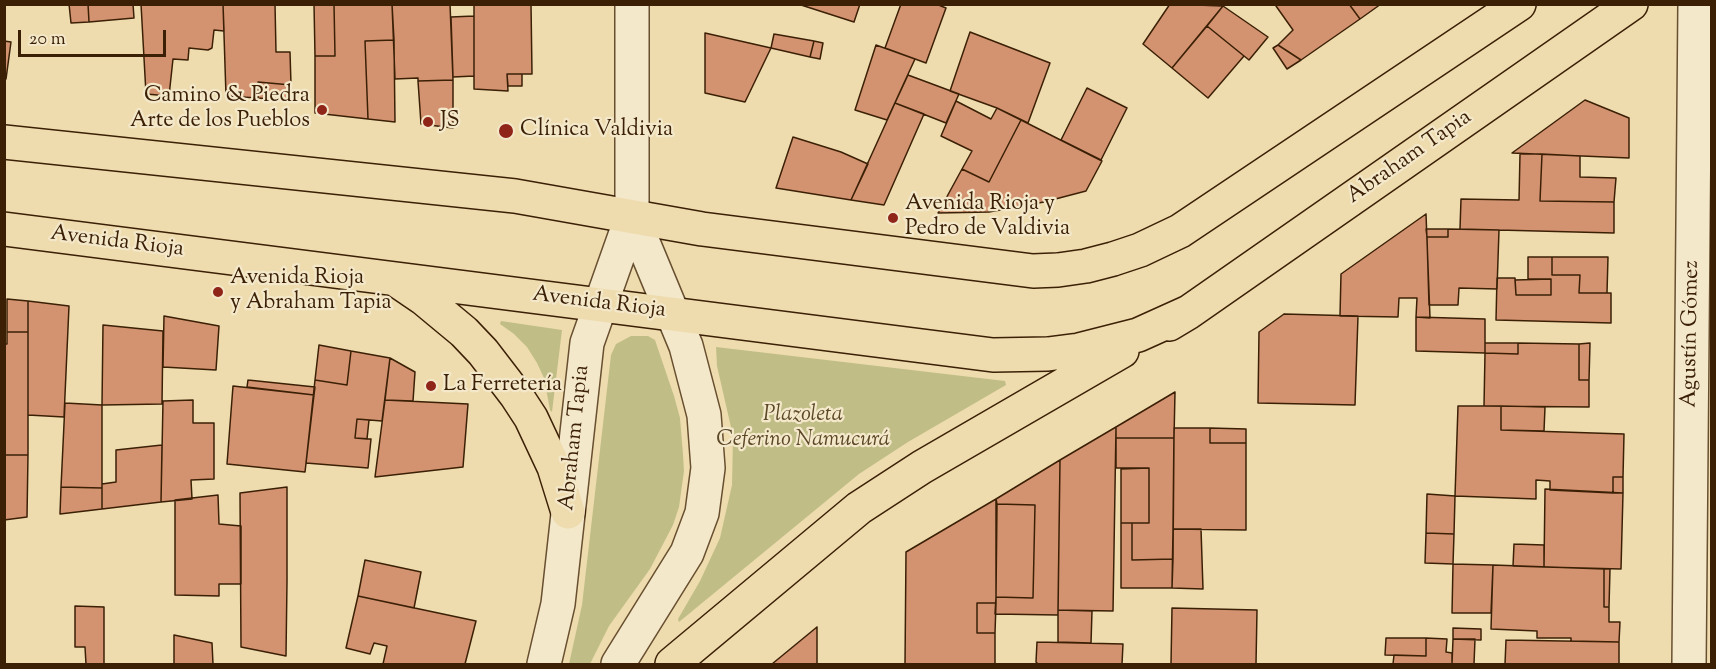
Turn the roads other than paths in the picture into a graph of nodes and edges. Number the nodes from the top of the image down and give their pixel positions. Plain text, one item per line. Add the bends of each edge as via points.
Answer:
1 (632, 4) edge
2 (1519, 4) edge
3 (1631, 4) edge
4 (1695, 4) edge
5 (4, 142) edge
6 (632, 216) junction
7 (4, 229) edge
8 (391, 277) junction
9 (601, 304) junction
10 (1189, 312) junction
11 (673, 313) junction
12 (568, 512) junction
13 (544, 664) edge
14 (618, 664) edge
15 (672, 664) edge
16 (1689, 664) edge

1 - 6 street
2 - 6 main road via 1180,231 1140,250 1086,266 1033,271 702,229
3 - 10 main road, Abraham Tapia
4 - 16 street, Agustín Gómez
5 - 6 main road via 515,196
6 - 9 street, Abraham Tapia
6 - 11 street
7 - 8 main road, Avenida Rioja
8 - 9 main road, Avenida Rioja
8 - 12 main road via 444,314 477,345 516,394 554,467
9 - 11 main road, Avenida Rioja
9 - 12 street, Abraham Tapia via 587,343
10 - 11 main road, Avenida Rioja via 1108,343 1078,350 1017,355
10 - 15 main road via 922,467 859,508
11 - 14 street via 704,415 707,486 687,553
12 - 13 street, Abraham Tapia via 558,604

